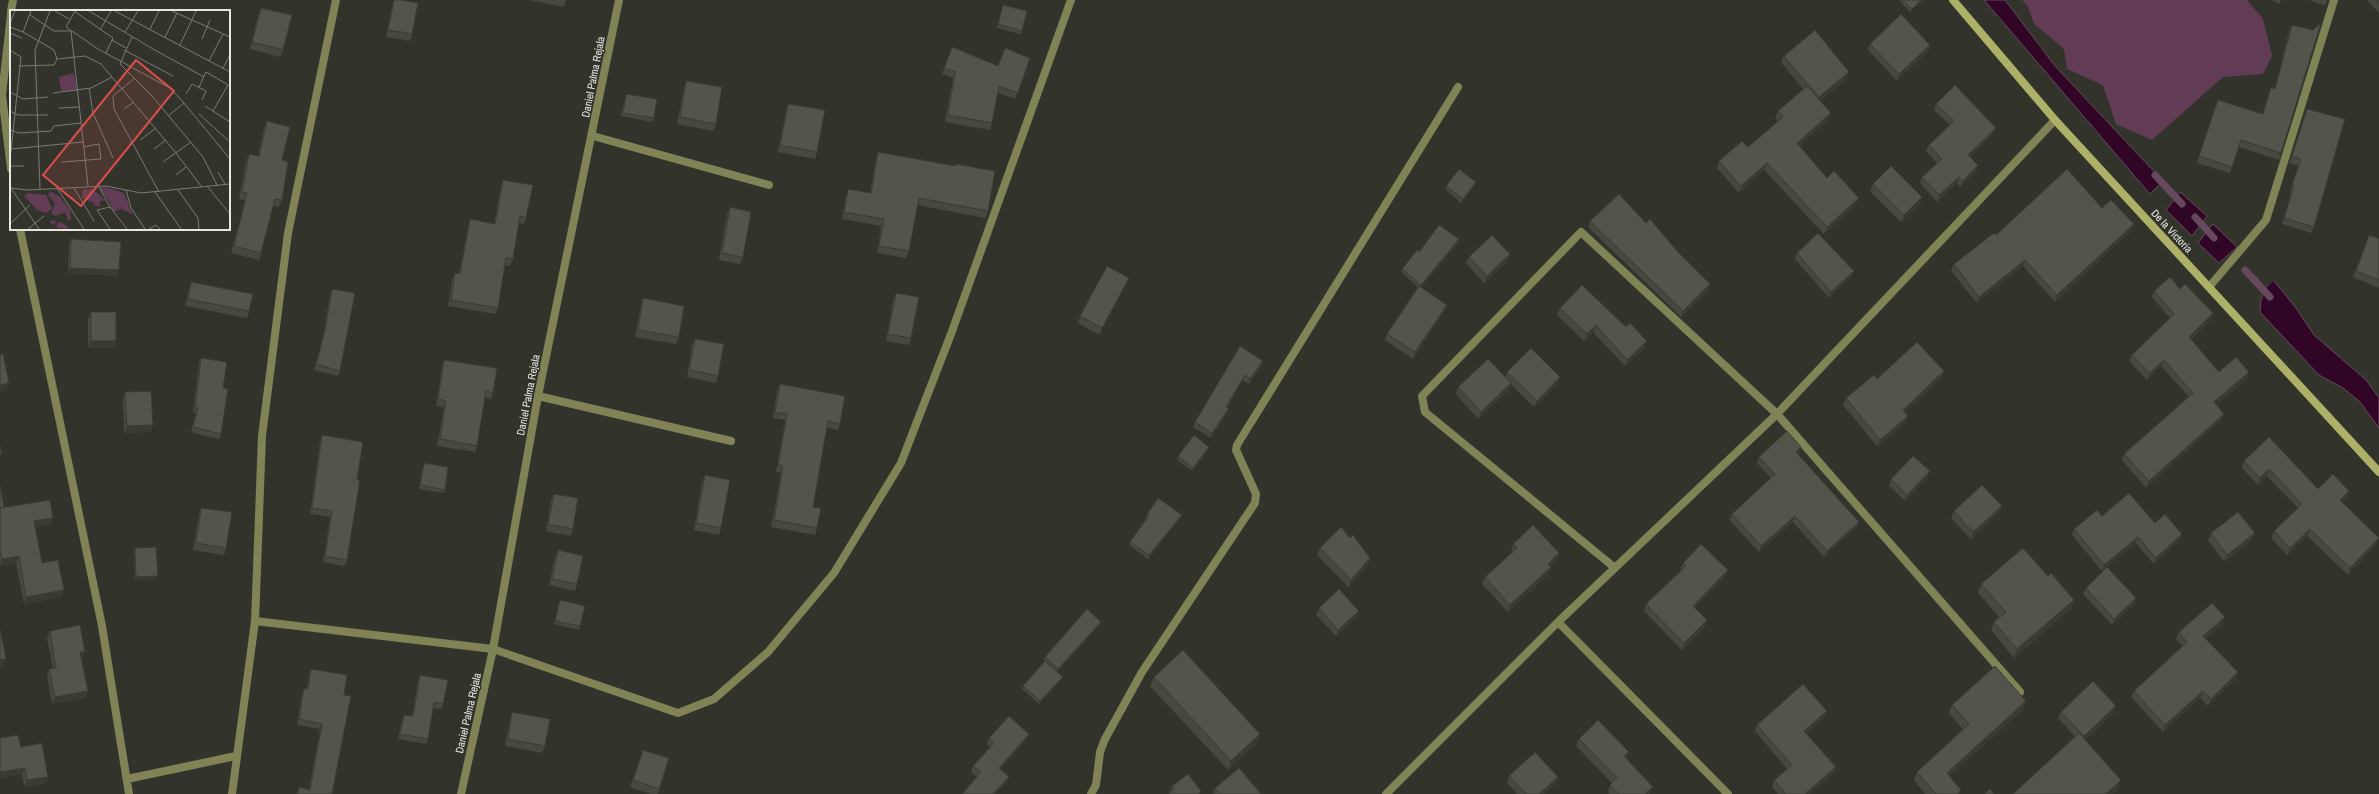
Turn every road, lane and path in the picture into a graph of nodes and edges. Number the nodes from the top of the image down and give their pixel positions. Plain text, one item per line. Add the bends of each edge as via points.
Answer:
1 (13, 0) edge
2 (336, 0) edge
3 (619, 0) edge
4 (1070, 0) edge
5 (1953, 0) edge
6 (2334, 0) edge
7 (11, 10) edge
8 (10, 21) edge
9 (1458, 87) dead end
10 (2055, 120) junction
11 (593, 136) junction
12 (10, 160) edge
13 (769, 185) dead end
14 (20, 230) edge
15 (2208, 287) junction
16 (538, 396) junction
17 (1777, 414) junction
18 (731, 441) dead end
19 (2379, 472) edge
20 (1615, 568) junction
21 (255, 621) junction
22 (1558, 622) junction
23 (493, 650) junction
24 (2020, 692) edge
25 (236, 756) junction
26 (126, 779) junction
27 (129, 794) edge
28 (232, 794) edge
29 (461, 794) edge
30 (1091, 794) edge
31 (1386, 794) edge
32 (1728, 794) edge

1 - 7 street
2 - 21 street via 288,233 262,436
3 - 11 street, Daniel Palma Rejala
4 - 23 street via 951,334 901,463 834,573 768,652 714,699 678,713
5 - 10 main road, De la Victoria
6 - 15 street via 2266,220
8 - 12 street via 2,95
9 - 30 street via 1237,445 1238,456 1256,494 1255,502 1142,672 1108,732 1100,752 1096,785
10 - 15 main road, De la Victoria
10 - 17 street
11 - 13 street
11 - 16 street, Daniel Palma Rejala
14 - 26 street via 102,626
15 - 19 main road, De la Victoria
16 - 18 street
16 - 23 street, Daniel Palma Rejala
17 - 20 street
17 - 20 street via 1581,232 1422,396 1422,403 1425,412
17 - 24 street
20 - 22 street
21 - 23 street
21 - 25 street
22 - 31 street
22 - 32 street
23 - 29 street, Daniel Palma Rejala
25 - 26 street
25 - 28 street
26 - 27 street

